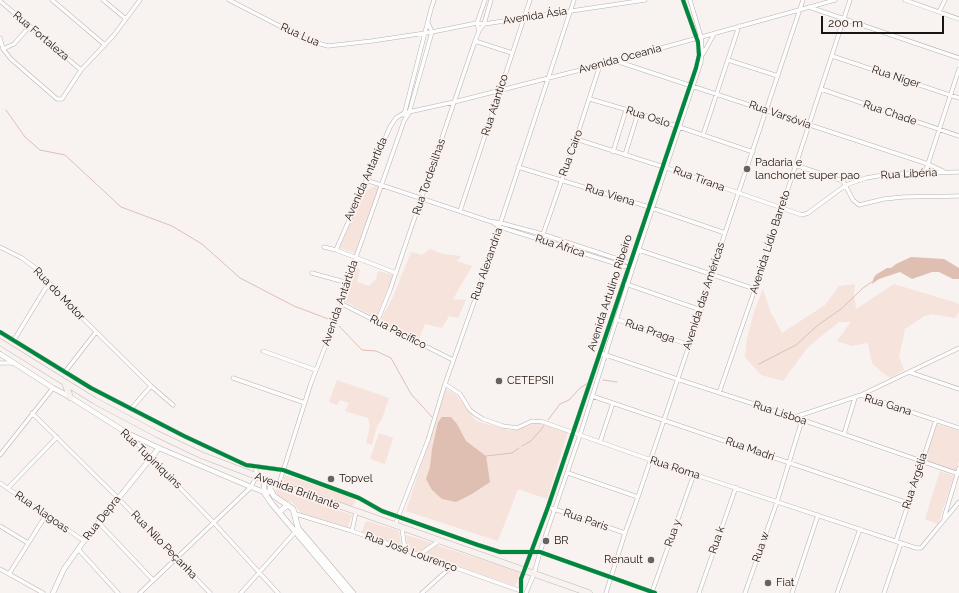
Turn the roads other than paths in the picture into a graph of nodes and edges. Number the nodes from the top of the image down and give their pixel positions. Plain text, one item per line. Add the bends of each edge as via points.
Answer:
1 (52, 0) edge
2 (104, 0) edge
3 (140, 0) edge
4 (229, 0) edge
5 (434, 0) edge
6 (485, 0) edge
7 (492, 0) edge
8 (530, 0) edge
9 (574, 0) edge
10 (645, 0) edge
11 (683, 0) edge
12 (690, 0) edge
13 (803, 0) edge
14 (835, 0) edge
15 (850, 0) edge
16 (905, 0) edge
17 (945, 0) edge
18 (910, 1) edge
19 (1, 2) edge
20 (809, 7) junction
21 (570, 10) junction
22 (800, 10) junction
23 (940, 12) junction
24 (524, 17) junction
25 (126, 19) junction
26 (844, 19) junction
27 (959, 19) edge
28 (428, 23) junction
29 (477, 23) junction
30 (484, 24) junction
31 (30, 26) junction
32 (739, 26) junction
33 (479, 31) junction
34 (432, 32) junction
35 (424, 33) junction
36 (714, 34) junction
37 (0, 38) edge
38 (699, 38) junction
39 (475, 41) junction
40 (105, 45) junction
41 (3, 49) junction
42 (512, 53) junction
43 (702, 55) junction
44 (832, 56) junction
45 (959, 58) edge
46 (728, 60) junction
47 (616, 61) junction
48 (600, 65) junction
49 (959, 69) edge
50 (81, 70) junction
51 (778, 76) junction
52 (547, 79) junction
53 (692, 85) junction
54 (821, 89) junction
55 (499, 90) junction
56 (717, 94) junction
57 (951, 95) junction
58 (959, 98) edge
59 (590, 99) junction
60 (454, 102) junction
61 (626, 110) junction
62 (766, 110) junction
63 (404, 113) junction
64 (409, 113) junction
65 (638, 113) junction
66 (404, 121) junction
67 (808, 124) junction
68 (676, 126) junction
69 (680, 128) junction
70 (939, 129) junction
71 (703, 135) junction
72 (959, 136) edge
73 (576, 139) junction
74 (613, 152) junction
75 (753, 152) junction
76 (625, 155) junction
77 (928, 164) junction
78 (795, 165) junction
79 (662, 166) junction
80 (518, 167) junction
81 (667, 168) junction
82 (944, 172) junction
83 (959, 172) edge
84 (925, 173) junction
85 (366, 180) junction
86 (561, 180) junction
87 (845, 183) junction
88 (382, 184) junction
89 (738, 194) junction
90 (959, 196) edge
91 (422, 198) junction
92 (649, 207) junction
93 (653, 208) junction
94 (781, 208) junction
95 (460, 211) junction
96 (798, 214) joint
97 (489, 221) junction
98 (501, 222) junction
99 (500, 227) junction
100 (725, 233) junction
101 (542, 234) junction
102 (541, 240) junction
103 (0, 247) edge
104 (324, 247) dead end
105 (336, 250) junction
106 (639, 250) junction
107 (356, 257) junction
108 (630, 263) junction
109 (634, 264) junction
110 (628, 268) junction
111 (632, 269) junction
112 (312, 273) dead end
113 (396, 273) junction
114 (712, 274) junction
115 (623, 282) junction
116 (348, 283) junction
117 (50, 284) junction
118 (628, 284) junction
119 (755, 289) junction
120 (342, 304) junction
121 (701, 310) junction
122 (612, 318) junction
123 (617, 320) junction
124 (377, 322) junction
125 (0, 332) edge
126 (96, 332) junction
127 (14, 340) junction
128 (0, 342) edge
129 (689, 345) junction
130 (959, 348) edge
131 (264, 351) dead end
132 (600, 353) junction
133 (0, 354) edge
134 (606, 355) junction
135 (453, 360) junction
136 (0, 363) edge
137 (13, 363) junction
138 (316, 370) junction
139 (65, 372) junction
140 (908, 372) junction
141 (233, 378) dead end
142 (677, 380) junction
143 (66, 383) junction
144 (445, 384) junction
145 (151, 386) junction
146 (53, 388) junction
147 (959, 389) edge
148 (719, 393) junction
149 (861, 395) junction
150 (592, 396) junction
151 (70, 397) junction
152 (855, 398) junction
153 (304, 403) junction
154 (613, 403) junction
155 (173, 405) dead end
156 (131, 409) junction
157 (32, 413) junction
158 (794, 417) junction
159 (664, 420) junction
160 (802, 420) junction
161 (936, 420) junction
162 (959, 428) edge
163 (127, 433) junction
164 (573, 433) junction
165 (844, 434) junction
166 (580, 435) junction
167 (57, 437) junction
168 (600, 442) junction
169 (159, 448) junction
170 (0, 455) edge
171 (152, 458) junction
172 (651, 460) junction
173 (921, 461) junction
174 (789, 462) junction
175 (256, 467) junction
176 (959, 468) edge
177 (283, 470) junction
178 (568, 473) junction
179 (958, 473) edge
180 (694, 474) junction
181 (256, 477) junction
182 (264, 479) junction
183 (271, 482) junction
184 (0, 483) edge
185 (278, 484) junction
186 (252, 487) junction
187 (736, 487) junction
188 (8, 488) junction
189 (264, 492) junction
190 (272, 492) junction
191 (638, 497) junction
192 (118, 498) junction
193 (777, 502) junction
194 (959, 502) edge
195 (908, 503) junction
196 (288, 505) junction
197 (548, 507) junction
198 (555, 509) junction
199 (279, 512) junction
200 (356, 512) junction
201 (46, 515) junction
202 (296, 515) junction
203 (818, 515) junction
204 (398, 517) junction
205 (944, 519) junction
206 (287, 521) junction
207 (98, 522) junction
208 (214, 523) junction
209 (395, 525) junction
210 (0, 526) edge
211 (402, 528) junction
212 (860, 529) junction
213 (297, 530) junction
214 (352, 531) junction
215 (625, 533) junction
216 (84, 541) junction
217 (439, 541) junction
218 (896, 541) junction
219 (28, 543) junction
220 (901, 543) junction
221 (78, 550) junction
222 (314, 550) junction
223 (405, 550) junction
224 (540, 552) junction
225 (532, 553) junction
226 (419, 555) junction
227 (176, 558) junction
228 (450, 566) junction
229 (0, 569) edge
230 (524, 570) junction
231 (259, 572) junction
232 (9, 574) junction
233 (534, 574) junction
234 (611, 577) junction
235 (153, 580) junction
236 (521, 592) edge
237 (653, 592) edge
238 (44, 593) edge
239 (53, 593) edge
240 (118, 593) edge
241 (140, 593) edge
242 (210, 593) edge
243 (241, 593) edge
244 (278, 593) edge
245 (347, 593) edge
246 (353, 593) edge
247 (422, 593) edge
248 (526, 593) edge
249 (589, 593) edge
250 (606, 593) edge
251 (699, 593) edge
252 (745, 593) edge
253 (792, 593) edge
254 (837, 593) edge
255 (884, 593) edge

1 - 40 street
2 - 25 street
3 - 25 street
4 - 35 street, Rua Lua via 307,40 328,46
5 - 28 street, Avenida Antártida
6 - 29 street
7 - 30 street, Rua Tordesilhas
8 - 24 street, Rua Atantico
9 - 21 street, Rua Alexandria
10 - 21 street, Avenida Ásia
11 - 38 street, Avenida Artulino Ribeiro
12 - 38 street, Avenida Artulino Ribeiro
13 - 22 street, Avenida das Américas
14 - 20 street, Avenida Oceania
15 - 26 street, Avenida Lídio Barreto
16 - 18 street
17 - 23 street
18 - 23 street
19 - 31 street, Rua Fortaleza
20 - 22 street, Avenida Oceania
20 - 26 street
21 - 24 street, Avenida Ásia
21 - 52 street, Rua Alexandria
22 - 32 street, Avenida Oceania
22 - 51 street, Avenida das Américas
23 - 27 street
24 - 30 street, Avenida Ásia
24 - 42 street, Rua Atantico
25 - 40 street
26 - 44 street, Avenida Lídio Barreto
26 - 45 street
28 - 34 street
28 - 35 street, Avenida Antártida
29 - 30 street, Avenida Ásia
29 - 33 street
29 - 34 street, Avenida Ásia
30 - 33 street, Rua Tordesilhas
31 - 41 street via 14,44
31 - 50 street, Rua Fortaleza
32 - 36 street, Avenida Oceania
32 - 46 street
33 - 39 street, Rua Tordesilhas
34 - 35 street, Avenida Ásia
34 - 64 street, Avenida Antártida
35 - 63 street, Avenida Antártida
36 - 38 street, Avenida Oceania
36 - 43 street
37 - 41 street
38 - 43 street, Avenida Artulino Ribeiro
38 - 47 street, Avenida Oceania
38 - 53 street, Avenida Artulino Ribeiro
39 - 42 street
39 - 60 street, Rua Tordesilhas
40 - 50 street
41 - 50 street via 7,56 57,99 62,99
42 - 55 street, Rua Atantico
43 - 53 street, Avenida Artulino Ribeiro
44 - 54 street, Avenida Lídio Barreto
44 - 57 street, Rua Niger
46 - 51 street
46 - 56 street
47 - 48 street, Avenida Oceania
47 - 53 street, Rua Varsóvia
48 - 52 street, Avenida Oceania
48 - 59 street, Rua Cairo
49 - 57 street
51 - 62 street, Avenida das Américas
52 - 55 street, Avenida Oceania
52 - 80 street, Rua Alexandria
53 - 56 street, Rua Varsóvia
53 - 68 street, Avenida Artulino Ribeiro
53 - 69 street, Avenida Artulino Ribeiro
54 - 67 street, Avenida Lídio Barreto
54 - 70 street, Rua Chade
55 - 60 street, Avenida Oceania
55 - 95 street, Rua Atantico
56 - 62 street, Rua Varsóvia
56 - 71 street
57 - 58 street, Rua Niger
57 - 70 street
59 - 61 street, Rua Oslo
59 - 73 street, Rua Cairo
60 - 64 street, Avenida Oceania
60 - 91 street, Rua Tordesilhas
61 - 65 street, Rua Oslo
61 - 74 street
62 - 67 street, Rua Varsóvia
62 - 75 street, Avenida das Américas
63 - 64 street, Avenida Oceania
63 - 66 street, Avenida Antártida
63 - 85 street, Avenida Antartida via 396,118 390,127
64 - 66 street, Avenida Antártida
65 - 68 street, Rua Oslo
65 - 76 street
66 - 88 street, Avenida Antártida
67 - 77 street, Rua Varsóvia
67 - 78 street, Avenida Lídio Barreto
68 - 69 street, Rua Oslo
68 - 79 street, Avenida Artulino Ribeiro
69 - 71 street, Rua Oslo
69 - 81 street, Avenida Artulino Ribeiro
70 - 72 street, Rua Chade
70 - 77 street
71 - 75 street, Rua Oslo
73 - 74 street, Rua Tirana
73 - 86 street, Rua Cairo
74 - 76 street, Rua Tirana
75 - 89 street, Avenida das Américas
76 - 79 street, Rua Tirana
77 - 82 street, Rua Varsóvia
77 - 84 street
78 - 87 street
78 - 94 street, Avenida Lídio Barreto
79 - 81 street, Rua Tirana
79 - 92 street, Avenida Artulino Ribeiro
80 - 86 street, Rua Viena
80 - 98 street, Rua Alexandria
81 - 89 street, Rua Tirana
81 - 93 street, Avenida Artulino Ribeiro
82 - 83 street, Rua Libéria
82 - 84 street, Rua Libéria
84 - 87 street, Rua Libéria via 883,174
85 - 88 street, Rua África
85 - 105 street, Avenida Antartida
86 - 92 street, Rua Viena
86 - 101 street, Rua Cairo
87 - 90 street via 853,200 862,205 903,197
87 - 96 street, Rua Libéria via 805,215
88 - 91 street, Rua África
88 - 107 street, Avenida Antártida
89 - 94 street, Rua Tirana
89 - 100 street, Avenida das Américas
91 - 95 street, Rua África
91 - 113 street, Rua Tordesilhas
92 - 93 street, Rua Viena
92 - 108 street, Avenida Artulino Ribeiro
93 - 100 street, Rua Viena
93 - 106 street, Avenida Artulino Ribeiro
94 - 96 street, Rua Tirana
94 - 119 street, Avenida Lídio Barreto
95 - 97 street, Rua África
97 - 98 street, Rua África
97 - 99 street, Rua África
98 - 99 street, Rua Alexandria
98 - 101 street, Rua África
99 - 102 street, Rua África
99 - 135 street, Rua Alexandria
100 - 114 street, Avenida das Américas
101 - 102 street, Rua Cairo
101 - 108 street, Rua África
102 - 110 street, Rua África
103 - 117 street, Rua do Motor via 38,270
104 - 105 street
105 - 107 street
106 - 109 street, Avenida Artulino Ribeiro
106 - 114 street
107 - 113 street
107 - 116 street, Avenida Antártida
108 - 109 street, Rua África
108 - 110 street, Avenida Artulino Ribeiro
109 - 111 street, Avenida Artulino Ribeiro
110 - 111 street, Rua África
110 - 115 street, Avenida Artulino Ribeiro
111 - 118 street, Avenida Artulino Ribeiro
112 - 116 street
113 - 124 street, Rua Tordesilhas
114 - 119 street
114 - 121 street, Avenida das Américas
115 - 118 street
115 - 122 street, Avenida Artulino Ribeiro
116 - 120 street, Avenida Antártida
117 - 126 street, Rua do Motor
117 - 127 street
118 - 121 street
118 - 123 street, Avenida Artulino Ribeiro
119 - 148 street, Avenida Lídio Barreto
120 - 124 street, Rua Pacífico
120 - 138 street, Avenida Antártida
121 - 129 street, Avenida das Américas
122 - 123 street, Rua Praga
122 - 132 street, Avenida Artulino Ribeiro
123 - 129 street, Rua Praga
123 - 134 street, Avenida Artulino Ribeiro
124 - 135 street, Rua Pacífico
125 - 127 street
126 - 139 street
126 - 145 street, Rua do Motor
127 - 139 street
128 - 143 main road, Avenida Brilhante
129 - 142 street, Avenida das Américas
130 - 140 street
131 - 138 street
132 - 134 street, Rua Lisboa
132 - 164 street, Avenida Artulino Ribeiro
133 - 137 street, Rua Tupiniquins
134 - 142 street, Rua Lisboa
134 - 150 street, Avenida Artulino Ribeiro
135 - 144 street, Rua Alexandria
136 - 137 street
137 - 146 street, Rua Tupiniquins
138 - 153 street, Avenida Antártida
139 - 156 street
140 - 147 street
140 - 149 street
141 - 153 street
142 - 148 street, Rua Lisboa
142 - 159 street, Avenida das Américas
143 - 151 main road
143 - 181 main road, Avenida Brilhante via 176,444
144 - 164 street, Rua Roma via 460,394 470,410 482,418 512,428 537,421
144 - 204 street, Rua Alexandria via 428,440
145 - 155 street, Rua do Motor
145 - 156 street
146 - 151 street, Rua Tupiniquins
146 - 157 street
148 - 158 street, Rua Lisboa
149 - 152 street, Rua Gana
149 - 161 street, Rua Gana
150 - 154 street, Rua Madri
150 - 166 street, Avenida Artulino Ribeiro
151 - 163 street, Rua Tupiniquins
152 - 158 street, Rua Gana
152 - 165 street
153 - 177 street, Avenida Antártida
154 - 159 street, Rua Madri
154 - 168 street
156 - 175 street via 212,450
157 - 167 street, Rua Nilo Peçanha
157 - 170 street
158 - 160 street, Rua Lisboa
159 - 172 street, Avenida das Américas
159 - 174 street, Rua Madri
160 - 165 street, Rua Lisboa
160 - 174 street, Rua w
161 - 162 street, Rua Gana
161 - 173 street, Rua Argélia
163 - 169 street
163 - 171 street, Rua Tupiniquins
164 - 166 street, Rua Roma
164 - 197 street, Avenida Artulino Ribeiro
165 - 173 street, Rua Lisboa
166 - 168 street, Rua Roma
166 - 178 street, Avenida Artulino Ribeiro
167 - 188 street
167 - 192 street, Rua Nilo Peçanha
168 - 172 street, Rua Roma
169 - 171 street, Rua Depra
169 - 186 street
171 - 192 street, Rua Depra
171 - 208 street, Rua Tupiniquins
172 - 180 street, Rua Roma
172 - 191 street, Avenida das Américas
173 - 179 street, Rua Lisboa
173 - 195 street, Rua Argélia
174 - 193 street, Rua w
174 - 195 street, Rua Madri
175 - 177 street
175 - 181 street
176 - 179 street
177 - 185 street, Avenida Antártida
177 - 204 street via 359,498
178 - 191 street
178 - 198 street, Avenida Artulino Ribeiro
179 - 205 street
180 - 187 street, Rua Roma
180 - 237 street, Rua y
181 - 182 main road, Avenida Brilhante
181 - 186 street
182 - 183 main road, Avenida Brilhante
182 - 189 main road
183 - 185 main road, Avenida Brilhante
183 - 190 main road
184 - 188 street, Rua Alagoas
185 - 200 main road, Avenida Brilhante
186 - 189 street
186 - 208 street
187 - 193 street, Rua Roma
187 - 251 street, Rua k
188 - 201 street, Rua Alagoas
189 - 190 street
189 - 199 main road
190 - 196 main road
191 - 215 street, Avenida das Américas
192 - 207 street, Rua Depra
192 - 227 street, Rua Nilo Peçanha
193 - 203 street, Rua Roma
193 - 252 street, Rua w
194 - 205 street
195 - 218 street, Rua Argélia
196 - 199 main road
196 - 202 main road
197 - 198 street, Rua Paris
197 - 225 street, Avenida Artulino Ribeiro
198 - 215 street, Rua Paris
198 - 224 street, Avenida Artulino Ribeiro
199 - 206 main road
200 - 209 main road, Avenida Brilhante
200 - 214 street
201 - 216 street, Rua Alagoas
201 - 219 street
202 - 206 main road
202 - 213 main road
202 - 214 street, Rua José Lourenço
203 - 212 street, Rua Roma
203 - 253 street
204 - 209 street, Rua Alexandria
204 - 225 street via 497,551
205 - 220 street, Rua Roma via 921,548
206 - 213 main road
207 - 216 street, Rua Depra
207 - 235 street
208 - 227 street
208 - 231 street, Rua Tupiniquins
209 - 211 main road, Avenida Brilhante
210 - 219 street
211 - 217 main road, Avenida Brilhante
211 - 223 street
212 - 218 street, Rua Roma
212 - 254 street
213 - 222 main road
213 - 231 street
214 - 223 street, Rua José Lourenço
215 - 234 street, Avenida das Américas
216 - 221 street, Rua Depra
217 - 226 street
217 - 230 main road, Avenida Brilhante
218 - 220 street, Rua Roma
219 - 232 street
220 - 255 street
221 - 239 street, Rua Depra via 64,569
221 - 240 street
222 - 245 main road
222 - 246 main road
223 - 226 street, Rua José Lourenço
224 - 225 street
224 - 233 street, Avenida Artulino Ribeiro
224 - 234 street
225 - 230 street, Avenida Artulino Ribeiro
226 - 228 street, Rua José Lourenço
227 - 235 street
227 - 242 street, Rua Nilo Peçanha
228 - 236 street, Rua José Lourenço
228 - 247 street
229 - 232 street
230 - 233 main road, Avenida Brilhante
230 - 236 street, Avenida Artulino Ribeiro
231 - 243 street
231 - 244 street, Rua Tupiniquins
232 - 238 street
233 - 248 street, Avenida Artulino Ribeiro
233 - 249 main road, Avenida Brilhante
234 - 237 street
234 - 250 street, Avenida das Américas
235 - 241 street
236 - 248 street, Rua José Lourenço

